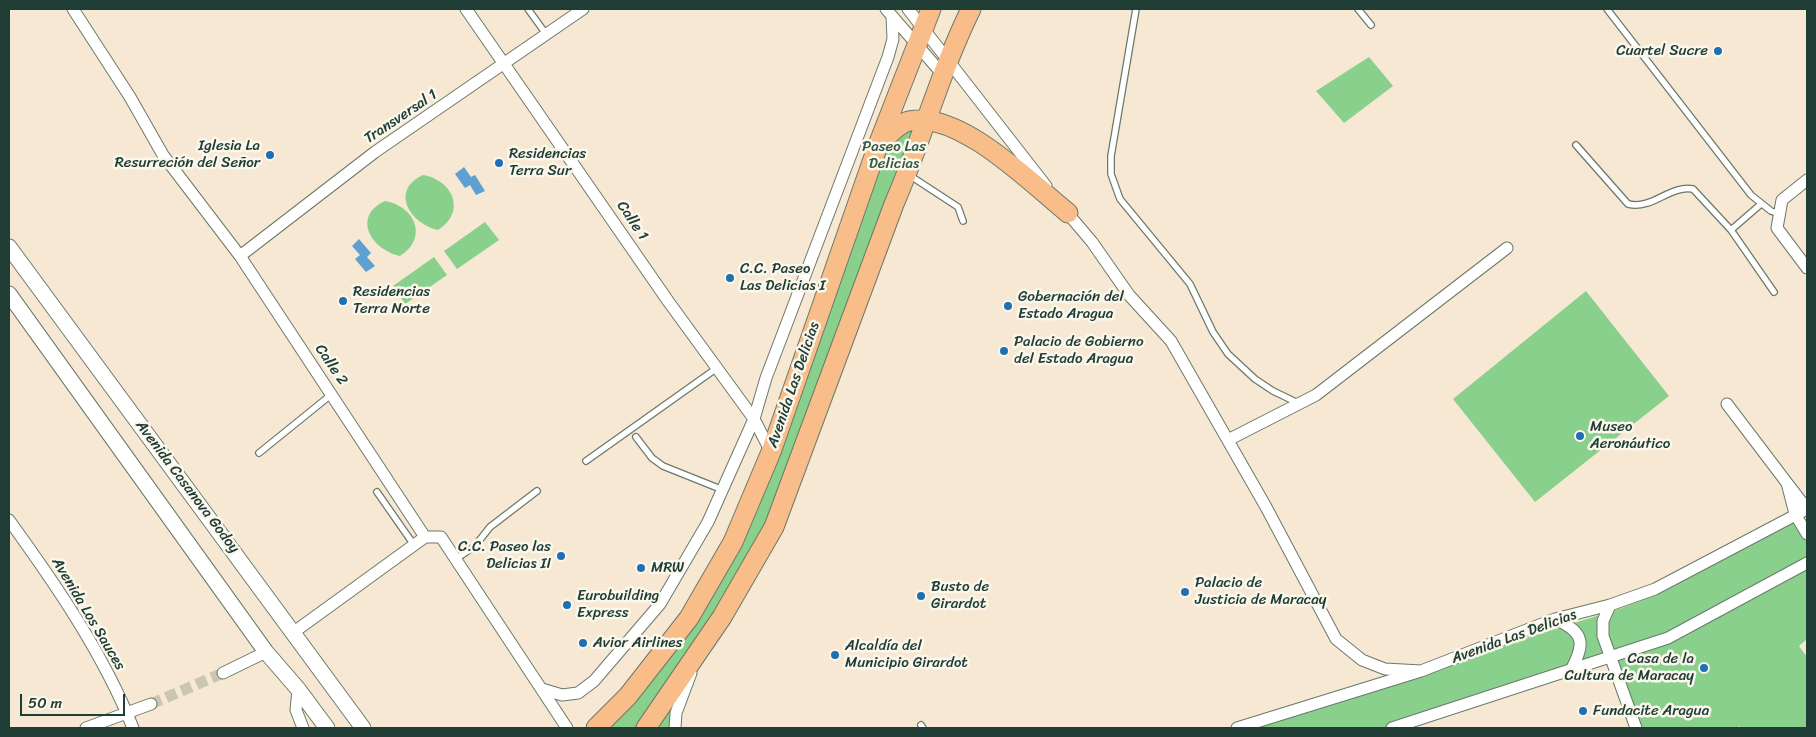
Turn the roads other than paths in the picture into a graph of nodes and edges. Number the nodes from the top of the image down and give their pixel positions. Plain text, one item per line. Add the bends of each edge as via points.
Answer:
1 (73, 9) edge
2 (466, 9) edge
3 (528, 9) edge
4 (583, 9) edge
5 (908, 9) edge
6 (932, 9) edge
7 (971, 9) edge
8 (1136, 9) edge
9 (1358, 9) edge
10 (1608, 9) edge
11 (889, 13) edge
12 (1371, 25) dead end
13 (546, 34) junction
14 (920, 37) junction
15 (503, 65) junction
16 (946, 68) junction
17 (928, 119) junction
18 (1576, 145) dead end
19 (878, 146) junction
20 (908, 173) junction
21 (1807, 180) edge
22 (1761, 204) junction
23 (1068, 213) junction
24 (1780, 214) junction
25 (963, 221) dead end
26 (1731, 230) junction
27 (9, 247) edge
28 (1507, 248) dead end
29 (240, 256) junction
30 (1807, 268) edge
31 (1774, 292) dead end
32 (9, 294) edge
33 (717, 368) junction
34 (332, 394) junction
35 (1300, 404) junction
36 (1727, 404) dead end
37 (754, 419) junction
38 (636, 437) dead end
39 (1228, 440) junction
40 (771, 452) junction
41 (259, 453) dead end
42 (586, 461) dead end
43 (1787, 483) junction
44 (723, 490) junction
45 (537, 491) dead end
46 (377, 492) dead end
47 (1807, 509) edge
48 (1795, 514) junction
49 (9, 520) edge
50 (1807, 534) edge
51 (426, 537) junction
52 (414, 545) junction
53 (456, 559) junction
54 (1807, 563) edge
55 (1610, 605) junction
56 (1555, 619) junction
57 (294, 632) junction
58 (266, 652) junction
59 (697, 656) junction
60 (1610, 658) junction
61 (1421, 671) junction
62 (1570, 672) junction
63 (223, 673) tunnel mouth
64 (298, 689) junction
65 (542, 689) junction
66 (151, 704) tunnel mouth
67 (127, 713) junction
68 (86, 728) edge
69 (134, 728) edge
70 (303, 728) edge
71 (327, 728) edge
72 (363, 728) edge
73 (568, 728) edge
74 (596, 728) edge
75 (646, 728) edge
76 (675, 728) edge
77 (1237, 728) edge
78 (1392, 728) edge
79 (1636, 728) edge

1 - 29 street, Calle 2 via 163,155
2 - 15 street, Calle 1
3 - 13 lane
4 - 13 street, Transversal 1
5 - 14 street
6 - 14 main road, Avenida Las Delicias
7 - 16 main road, Avenida Las Delicias
8 - 35 lane via 1112,156 1111,174 1116,191 1190,284 1213,332 1228,354 1255,379
9 - 12 lane
10 - 22 lane
11 - 14 street
11 - 37 street via 893,40 888,57 766,378
13 - 15 street, Transversal 1
14 - 16 street
14 - 16 street
14 - 19 main road, Avenida Las Delicias
15 - 29 street, Transversal 1 via 375,152
15 - 33 street, Calle 1
16 - 17 main road, Avenida Las Delicias
16 - 23 street
17 - 19 main road via 908,121 893,130
17 - 20 main road, Avenida Las Delicias
17 - 23 main road via 954,127 982,144
18 - 26 lane via 1628,204 1645,205 1666,193 1685,187 1693,189
19 - 40 main road, Avenida Las Delicias
20 - 25 lane via 958,207
20 - 59 main road, Avenida Las Delicias via 780,514
21 - 24 street via 1782,200
22 - 24 lane
22 - 26 lane
23 - 39 street via 1129,295 1171,341
24 - 30 street via 1777,228
26 - 31 lane
27 - 57 street, Avenida Casanova Godoy
28 - 35 street
29 - 34 street, Calle 2
32 - 58 street, Avenida Casanova Godoy
33 - 37 street, Calle 1
33 - 42 lane
34 - 41 lane
34 - 51 street, Calle 2
35 - 39 street
36 - 43 street
37 - 40 street, Calle 1
37 - 44 street
38 - 44 lane via 652,458 663,466
39 - 61 street via 1336,639 1362,660 1385,669
40 - 74 main road, Avenida Las Delicias via 733,542 689,618 628,696
43 - 47 street
43 - 48 street
44 - 65 street via 660,604 594,681 578,692 562,695
45 - 53 lane via 490,527 475,546
46 - 52 lane
47 - 48 street, Avenida Las Delicias
48 - 50 street
48 - 55 street, Avenida Las Delicias via 1656,589
49 - 67 street, Avenida Los Sauces via 91,642
51 - 52 street
51 - 53 street via 441,536
52 - 57 street
53 - 65 street
54 - 60 street via 1668,638
55 - 56 street, Avenida Las Delicias
55 - 60 street via 1602,629
56 - 61 street, Avenida Las Delicias
56 - 62 street via 1575,629 1581,642
57 - 72 street, Avenida Casanova Godoy
58 - 63 street
58 - 64 street, Avenida Casanova Godoy
59 - 75 main road, Avenida Las Delicias
59 - 76 street, Avenida Las Delicias via 676,713
60 - 62 street
60 - 79 street
61 - 77 street, Avenida Las Delicias
62 - 78 street
64 - 70 street via 296,710
64 - 71 street, Avenida Casanova Godoy
65 - 73 street
66 - 67 street
67 - 68 street
67 - 69 street, Avenida Los Sauces

